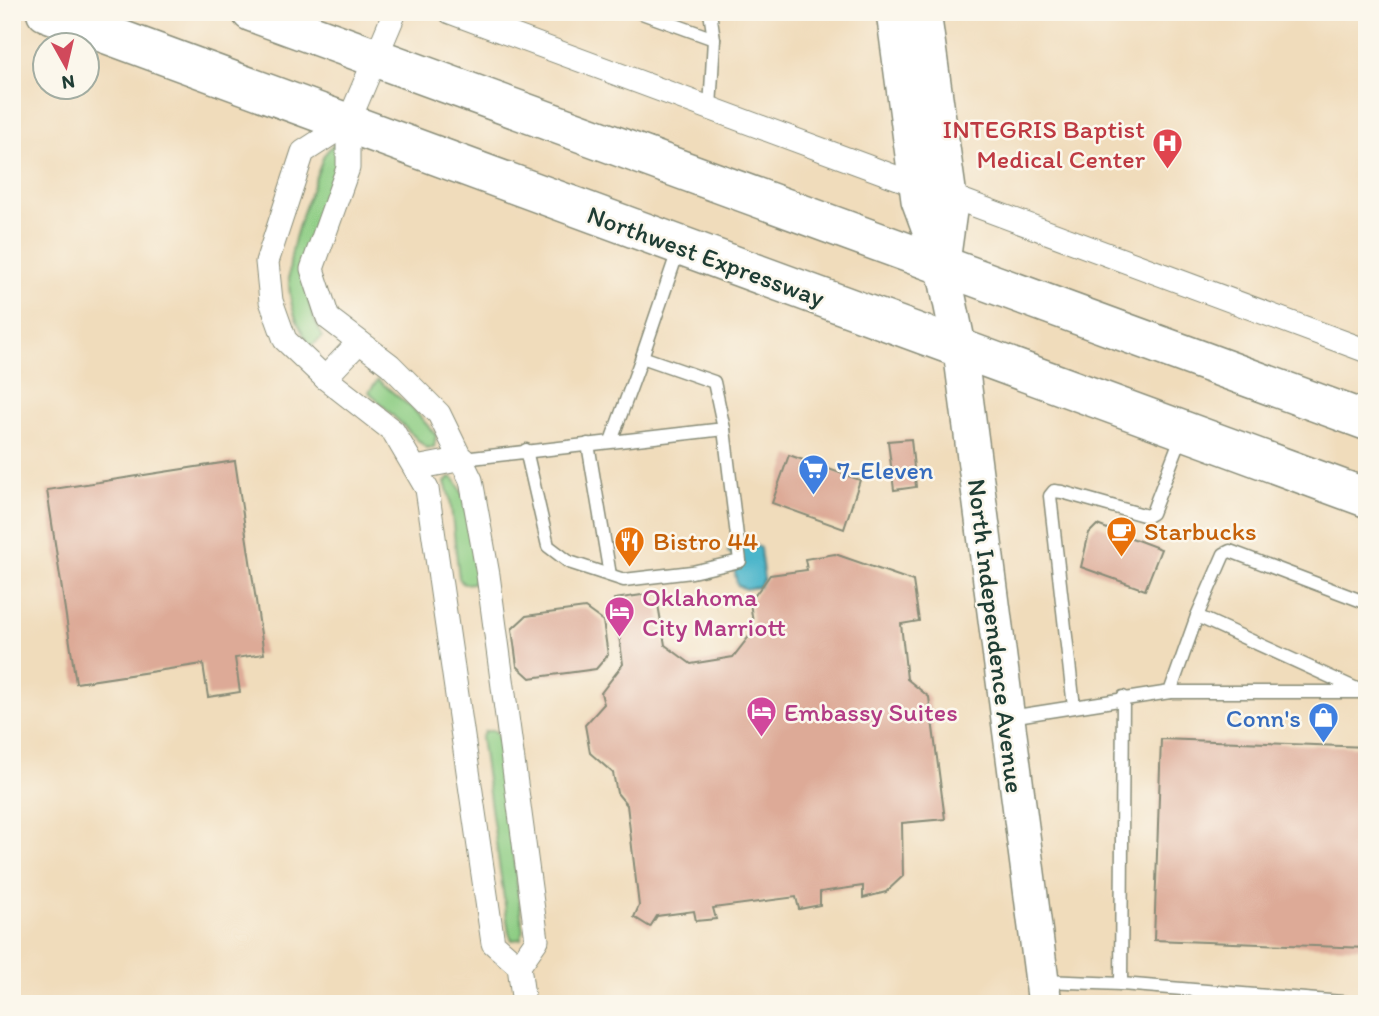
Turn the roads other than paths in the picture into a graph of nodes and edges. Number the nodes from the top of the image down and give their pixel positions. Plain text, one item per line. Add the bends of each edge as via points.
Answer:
1 (46, 12) edge
2 (251, 12) edge
3 (395, 12) edge
4 (450, 12) edge
5 (639, 12) edge
6 (710, 12) edge
7 (892, 12) edge
8 (924, 12) edge
9 (714, 39) junction
10 (376, 58) junction
11 (710, 108) junction
12 (348, 123) junction
13 (917, 185) junction
14 (950, 196) junction
15 (679, 247) junction
16 (943, 268) junction
17 (359, 342) junction
18 (960, 350) junction
19 (1367, 351) edge
20 (642, 357) junction
21 (325, 378) junction
22 (1367, 421) edge
23 (724, 429) junction
24 (1183, 431) junction
25 (611, 441) junction
26 (588, 444) junction
27 (526, 450) junction
28 (463, 459) junction
29 (416, 468) junction
30 (1367, 498) edge
31 (610, 575) junction
32 (1365, 598) edge
33 (1197, 616) junction
34 (1170, 692) junction
35 (1365, 692) edge
36 (1123, 697) junction
37 (1074, 707) junction
38 (1006, 718) junction
39 (519, 966) junction
40 (1121, 984) junction
41 (1044, 993) edge
42 (524, 1004) edge
43 (1367, 1004) edge

1 - 12 highway, Northwest Expressway
2 - 10 highway
3 - 10 street
4 - 11 street
5 - 9 lane
6 - 9 lane
7 - 13 street, North Independence Avenue
8 - 14 street, North Independence Avenue
9 - 11 lane
10 - 12 street
10 - 16 highway
11 - 13 street
12 - 15 highway, Northwest Expressway
12 - 17 street via 348,168 312,269 328,318
12 - 21 street via 303,152 267,262 271,301 285,340
13 - 16 street, North Independence Avenue via 918,200
14 - 16 street, North Independence Avenue
14 - 19 street
15 - 18 highway, Northwest Expressway
15 - 20 lane
16 - 18 street, North Independence Avenue
16 - 22 highway
17 - 21 street
17 - 28 street via 390,365 439,414
18 - 24 highway, Northwest Expressway
18 - 38 street, North Independence Avenue
20 - 23 lane via 714,382
20 - 25 lane
21 - 29 street via 393,431
23 - 25 lane
23 - 31 lane via 740,561 624,580
24 - 30 highway, Northwest Expressway
24 - 37 lane via 1147,516 1062,492 1049,496
25 - 26 lane
26 - 27 lane
26 - 31 lane
27 - 28 lane
27 - 31 lane via 548,545 569,562
28 - 29 street
28 - 39 street via 488,575 537,940
29 - 39 street via 427,489 493,943
32 - 33 lane via 1230,551 1224,554
33 - 34 lane
33 - 35 lane
34 - 35 lane
34 - 36 lane
36 - 37 lane
36 - 40 lane
37 - 38 lane
38 - 41 street, North Independence Avenue
39 - 42 street
40 - 41 lane
40 - 43 lane

